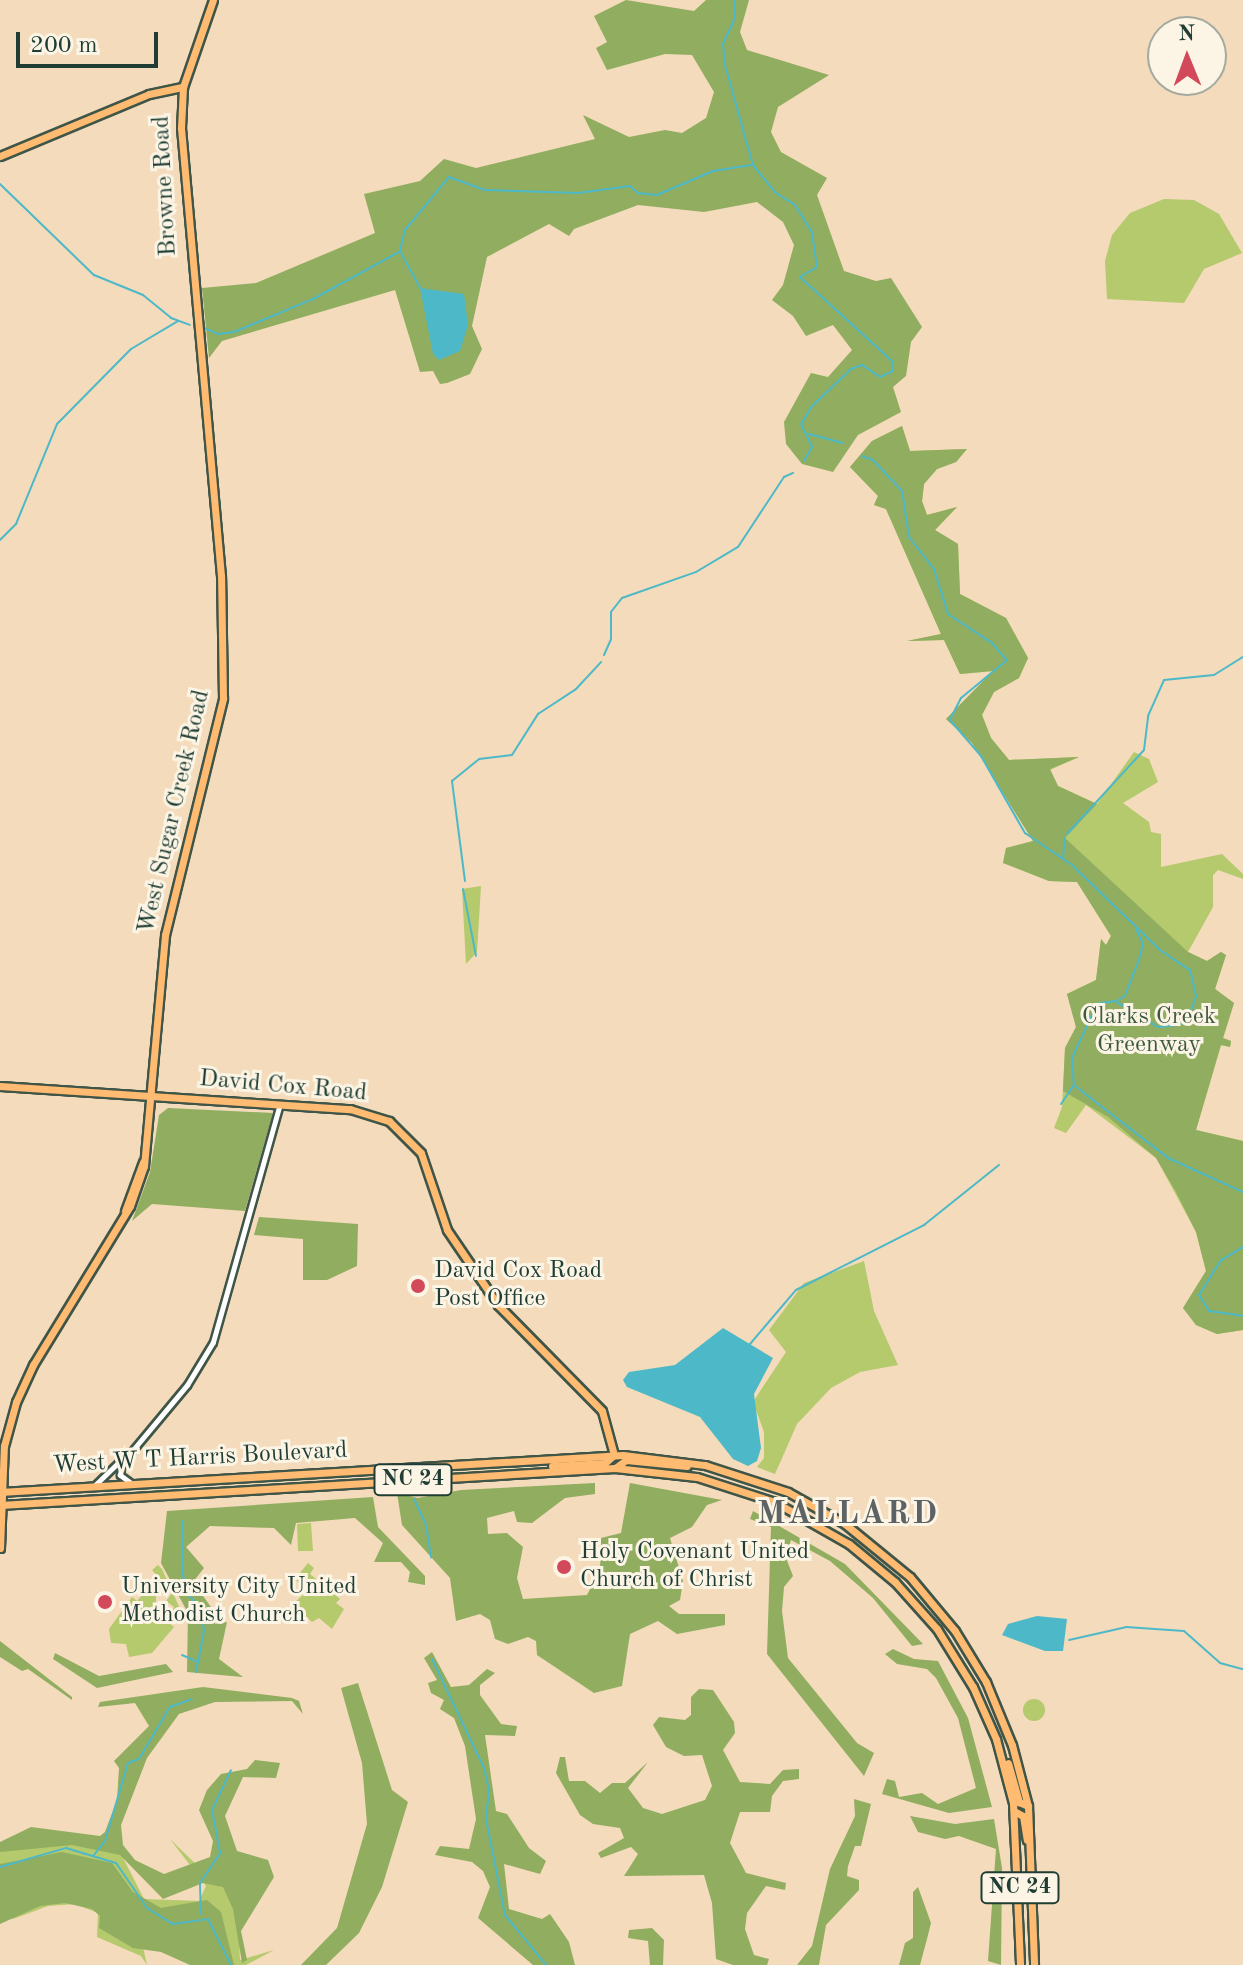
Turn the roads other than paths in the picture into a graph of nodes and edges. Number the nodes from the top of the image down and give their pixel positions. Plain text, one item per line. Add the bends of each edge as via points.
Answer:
1 (213, 0) edge
2 (183, 87) junction
3 (0, 156) edge
4 (195, 327) joint
5 (0, 1086) edge
6 (151, 1097) junction
7 (279, 1107) junction
8 (614, 1455) junction
9 (126, 1456) junction
10 (615, 1468) junction
11 (733, 1472) junction
12 (500, 1474) junction
13 (131, 1483) junction
14 (94, 1486) junction
15 (1, 1492) edge
16 (1, 1505) edge
17 (0, 1548) edge
18 (996, 1739) junction
19 (1028, 1806) junction
20 (1014, 1811) junction
21 (1032, 1862) junction
22 (1020, 1965) edge
23 (1034, 1965) edge

1 - 2 main road, Browne Road
2 - 3 main road via 59,127
2 - 4 main road, Browne Road via 181,128
4 - 6 main road, West Sugar Creek Road via 221,576 224,690 211,763 167,924
5 - 6 main road, David Cox Road
6 - 7 main road, David Cox Road
6 - 15 main road, West Sugar Creek Road via 143,1162 125,1211 24,1382 6,1436
7 - 8 main road, David Cox Road via 368,1112 408,1136 427,1166 453,1239 510,1320 602,1411
7 - 9 street via 213,1342 187,1385
8 - 11 main road, West W T Harris Boulevard / NC 24 via 671,1459
8 - 12 main road via 605,1463
8 - 13 main road, West W T Harris Boulevard / NC 24
9 - 13 street via 120,1472
9 - 14 street
10 - 11 main road via 626,1460
10 - 12 main road, West W T Harris Boulevard / NC 24
10 - 18 main road, West W T Harris Boulevard / NC 24 via 679,1474 742,1489 790,1509 849,1544 895,1582 937,1629 973,1687
11 - 19 main road, West W T Harris Boulevard / NC 24 via 836,1519 920,1587 986,1682 1012,1745
12 - 16 main road, West W T Harris Boulevard / NC 24
13 - 14 main road, West W T Harris Boulevard / NC 24
14 - 15 main road, West W T Harris Boulevard / NC 24
15 - 16 main road, West Sugar Creek Road
16 - 17 main road, West Sugar Creek Road
18 - 19 main road via 1019,1802
18 - 20 main road, West W T Harris Boulevard / NC 24
19 - 21 main road, West W T Harris Boulevard / NC 24
20 - 21 main road via 1023,1816
20 - 22 main road, West W T Harris Boulevard / NC 24
21 - 23 main road, West W T Harris Boulevard / NC 24

